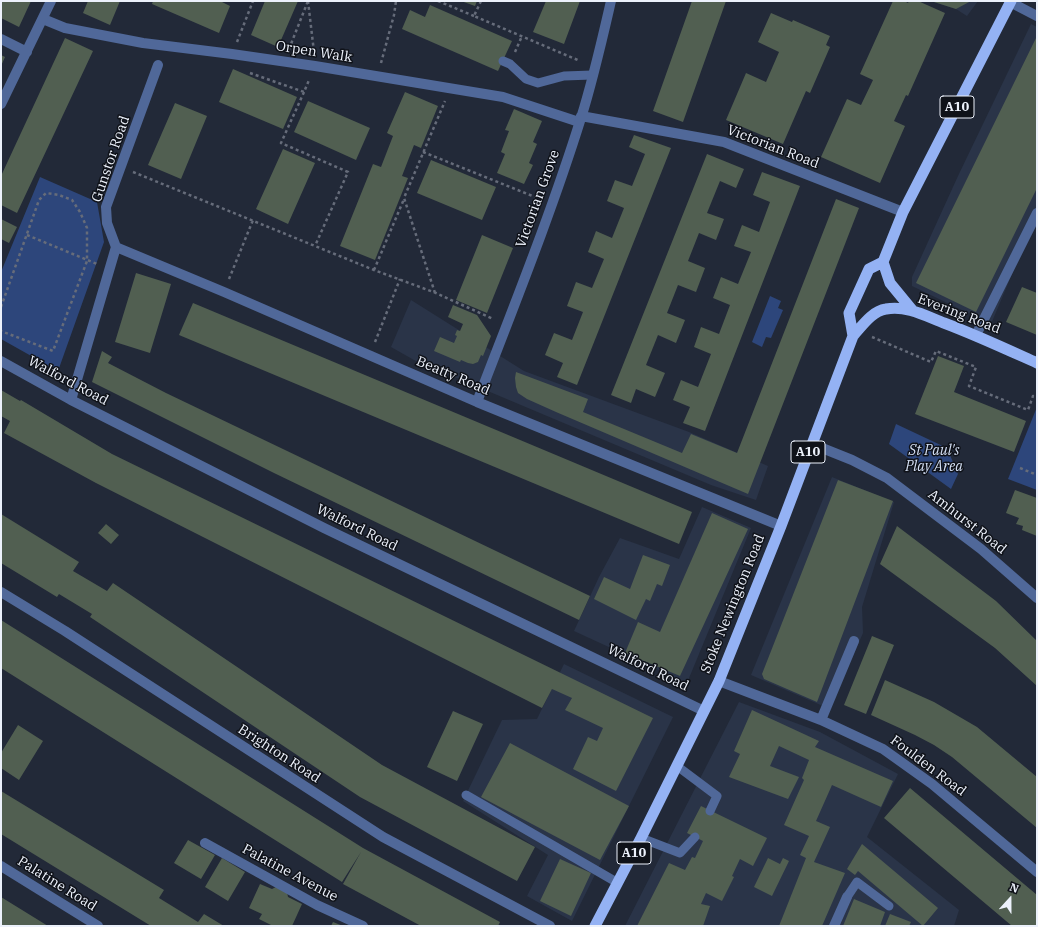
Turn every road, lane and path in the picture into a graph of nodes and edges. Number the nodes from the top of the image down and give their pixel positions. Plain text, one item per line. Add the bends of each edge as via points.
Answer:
1 (51, 1) edge
2 (253, 1) edge
3 (396, 1) edge
4 (438, 1) edge
5 (481, 1) edge
6 (611, 1) edge
7 (1011, 2) edge
8 (474, 16) junction
9 (1037, 16) edge
10 (43, 19) junction
11 (1, 39) edge
12 (27, 52) junction
13 (232, 54) junction
14 (503, 61) dead end
15 (284, 62) junction
16 (158, 65) dead end
17 (315, 66) junction
18 (593, 71) junction
19 (377, 77) junction
20 (450, 89) junction
21 (304, 92) dead end
22 (1, 104) edge
23 (580, 119) junction
24 (423, 152) junction
25 (122, 168) junction
26 (404, 198) junction
27 (552, 204) junction
28 (903, 212) junction
29 (1037, 213) edge
30 (253, 220) junction
31 (27, 235) junction
32 (315, 246) junction
33 (116, 247) junction
34 (87, 261) junction
35 (883, 262) junction
36 (110, 270) junction
37 (374, 270) junction
38 (400, 279) junction
39 (224, 292) junction
40 (436, 293) junction
41 (1, 306) edge
42 (913, 311) junction
43 (506, 325) junction
44 (1, 331) edge
45 (976, 335) junction
46 (853, 336) junction
47 (872, 337) dead end
48 (369, 355) junction
49 (1, 361) edge
50 (1037, 363) edge
51 (1037, 397) edge
52 (72, 400) junction
53 (477, 402) junction
54 (812, 444) junction
55 (1020, 468) dead end
56 (1037, 475) edge
57 (781, 526) junction
58 (1, 592) edge
59 (1037, 598) edge
60 (854, 640) dead end
61 (719, 681) junction
62 (704, 711) junction
63 (821, 720) junction
64 (677, 766) junction
65 (466, 795) dead end
66 (710, 811) dead end
67 (695, 837) dead end
68 (641, 838) junction
69 (205, 843) dead end
70 (1, 866) edge
71 (1037, 872) edge
72 (618, 883) junction
73 (847, 897) joint
74 (889, 906) dead end
75 (98, 926) edge
76 (363, 926) edge
77 (550, 926) edge
78 (594, 926) edge
79 (834, 926) edge

1 - 10 street
2 - 13 path
3 - 19 path
4 - 8 path
5 - 8 path
6 - 18 street, Victorian Grove
7 - 9 street
7 - 28 highway, A10
8 - 18 path
10 - 12 street
10 - 13 street, Orpen Walk via 81,31
11 - 12 street
12 - 22 street
13 - 15 street, Orpen Walk
14 - 18 lane via 526,79 538,83
15 - 17 street, Orpen Walk
15 - 17 path via 308,1
16 - 25 street, Gunstor Road
17 - 19 street, Orpen Walk
18 - 23 street, Victorian Grove
19 - 20 street, Orpen Walk
20 - 23 street, Orpen Walk via 503,98
20 - 24 path
21 - 32 path via 281,144 348,172
23 - 27 street, Victorian Grove
23 - 28 street, Victorian Road via 724,142
24 - 26 path
24 - 27 path
25 - 30 path
25 - 33 street, Gunstor Road via 106,207 107,223
26 - 37 path
26 - 40 path
27 - 43 street, Victorian Grove
28 - 35 highway, A10
29 - 45 street
30 - 32 path
30 - 39 path
31 - 34 path
31 - 34 path via 39,200 46,193 72,200 87,228
31 - 41 path
32 - 37 path
33 - 36 street
33 - 39 street, Beatty Road
34 - 36 path
34 - 44 path via 53,351
35 - 42 highway, A10 via 890,283
35 - 46 highway via 869,269 849,313
36 - 52 street
37 - 38 path
38 - 40 path
38 - 48 path
39 - 48 street, Beatty Road
40 - 43 path
42 - 45 highway, Evering Road / A10
42 - 46 highway, Evering Road / A10 via 885,309 868,319
43 - 53 street, Victorian Grove
45 - 50 highway, Evering Road / A10
46 - 54 highway, Stoke Newington Road / A10
47 - 51 path via 931,362 936,351 976,367 968,386 1028,410 1033,396
48 - 53 street, Beatty Road
49 - 52 street, Walford Road
52 - 62 street, Walford Road via 324,528
53 - 57 street, Beatty Road
54 - 57 highway, Stoke Newington Road / A10
54 - 59 street, Amhurst Road via 888,478 981,549
55 - 56 path
57 - 61 highway, Stoke Newington Road / A10
58 - 77 street, Brighton Road via 65,630 383,837
60 - 63 street
61 - 62 highway, Stoke Newington Road / A10
61 - 63 street, Foulden Road
62 - 64 highway, Stoke Newington Road / A10
63 - 71 street, Foulden Road via 883,749 905,764
64 - 66 lane via 717,796
64 - 68 highway, Stoke Newington Road / A10
65 - 72 lane
67 - 68 lane via 680,853
68 - 72 highway, Stoke Newington Road / A10
69 - 76 street, Palatine Avenue via 317,905
70 - 75 street, Palatine Road
72 - 78 highway, Stoke Newington Road / A10
73 - 74 lane via 857,882
73 - 79 street

